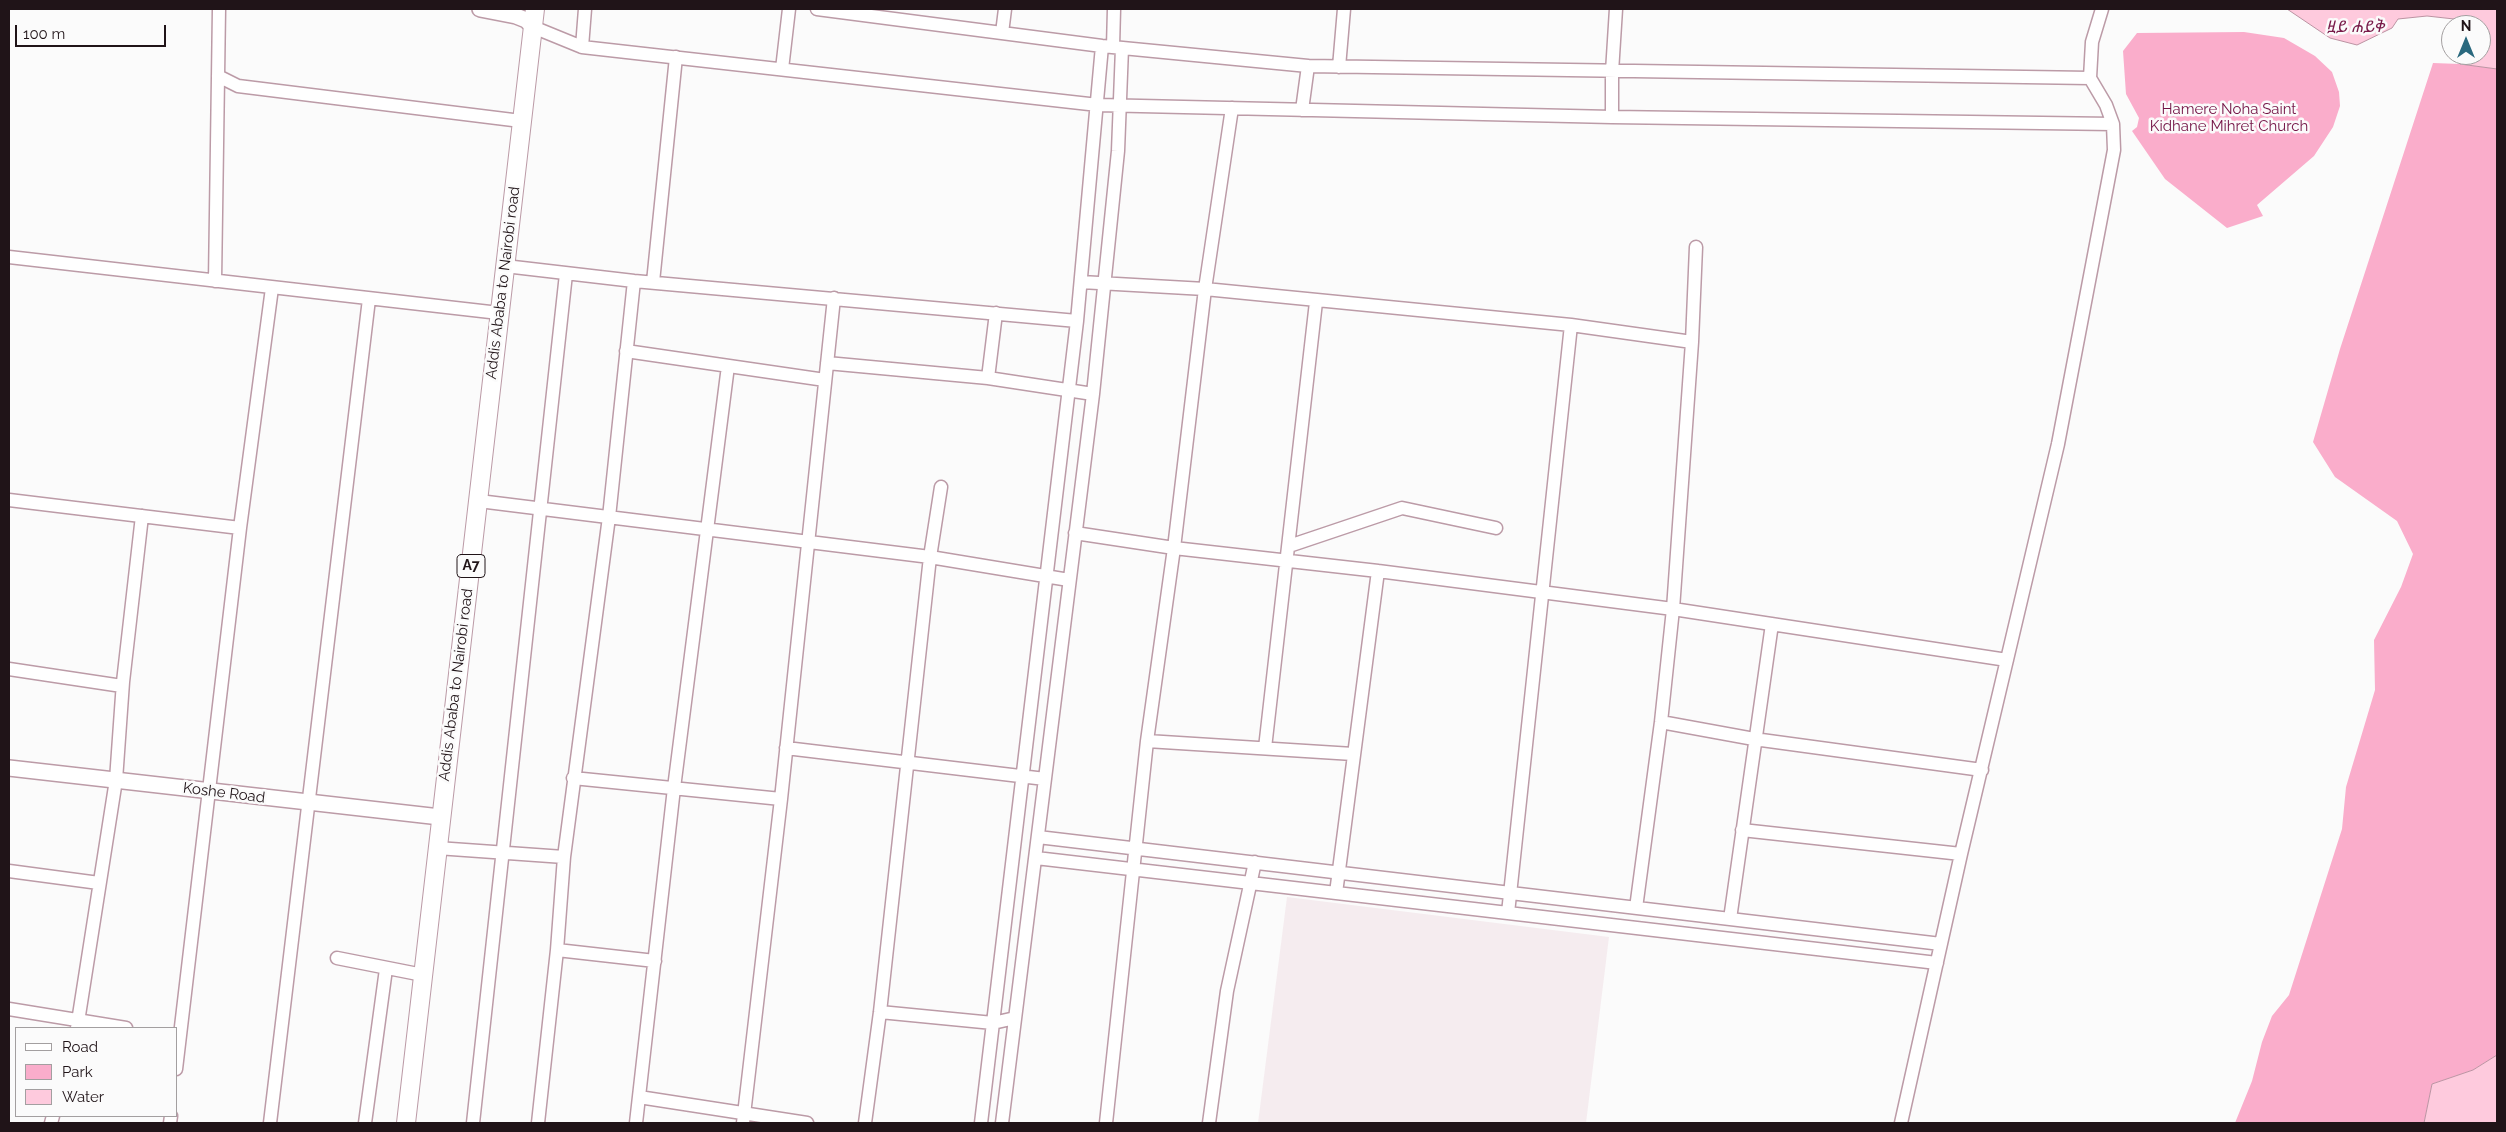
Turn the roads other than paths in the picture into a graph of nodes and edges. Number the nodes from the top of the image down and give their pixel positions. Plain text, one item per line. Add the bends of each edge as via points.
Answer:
1 (219, 9) edge
2 (480, 9) edge
3 (535, 9) edge
4 (585, 9) edge
5 (789, 9) edge
6 (817, 9) edge
7 (1005, 9) edge
8 (1114, 9) edge
9 (1344, 9) edge
10 (1616, 9) edge
11 (2102, 9) edge
12 (533, 27) junction
13 (1002, 33) junction
14 (582, 47) junction
15 (1112, 47) junction
16 (676, 57) junction
17 (1308, 66) junction
18 (1339, 67) junction
19 (782, 69) junction
20 (1612, 72) junction
21 (218, 76) junction
22 (2090, 78) junction
23 (238, 86) junction
24 (218, 95) junction
25 (1098, 104) junction
26 (1120, 105) junction
27 (1232, 108) junction
28 (1302, 110) junction
29 (1612, 117) junction
30 (521, 121) junction
31 (2113, 124) junction
32 (1094, 148) junction
33 (1118, 151) junction
34 (1088, 221) junction
35 (1111, 223) junction
36 (1696, 247) dead end
37 (9, 257) edge
38 (506, 266) junction
39 (566, 274) junction
40 (215, 281) junction
41 (634, 281) junction
42 (653, 282) junction
43 (1081, 282) junction
44 (1105, 284) junction
45 (272, 288) junction
46 (1205, 289) junction
47 (834, 298) junction
48 (369, 299) junction
49 (1316, 302) junction
50 (499, 313) junction
51 (996, 313) junction
52 (1077, 321) junction
53 (1571, 325) junction
54 (1692, 342) junction
55 (626, 351) junction
56 (827, 363) junction
57 (728, 366) junction
58 (988, 378) junction
59 (825, 380) junction
60 (1069, 391) junction
61 (1093, 394) junction
62 (1062, 458) junction
63 (1084, 461) junction
64 (941, 487) dead end
65 (9, 500) edge
66 (478, 501) junction
67 (541, 508) junction
68 (142, 516) junction
69 (610, 517) junction
70 (240, 528) junction
71 (707, 528) junction
72 (1496, 528) dead end
73 (1075, 533) junction
74 (808, 542) junction
75 (1289, 546) junction
76 (1174, 548) junction
77 (1050, 551) junction
78 (1072, 554) junction
79 (930, 557) junction
80 (1286, 562) junction
81 (1378, 571) junction
82 (1047, 577) junction
83 (1069, 580) junction
84 (1542, 592) junction
85 (1673, 609) junction
86 (1772, 624) junction
87 (2007, 660) junction
88 (9, 670) edge
89 (1035, 671) junction
90 (1058, 674) junction
91 (122, 686) junction
92 (1661, 722) junction
93 (1754, 739) junction
94 (1147, 741) junction
95 (786, 748) junction
96 (1265, 748) junction
97 (1353, 754) junction
98 (907, 763) junction
99 (9, 768) edge
100 (1982, 770) junction
101 (1021, 776) junction
102 (573, 778) junction
103 (1045, 779) junction
104 (116, 780) junction
105 (674, 788) junction
106 (209, 792) junction
107 (781, 799) junction
108 (309, 804) junction
109 (440, 817) junction
110 (1742, 830) junction
111 (1038, 837) junction
112 (437, 848) junction
113 (1137, 848) junction
114 (502, 854) junction
115 (1961, 854) junction
116 (564, 857) junction
117 (1208, 857) junction
118 (1036, 858) junction
119 (1255, 862) junction
120 (1134, 869) junction
121 (9, 871) edge
122 (1338, 872) junction
123 (1205, 877) junction
124 (98, 883) junction
125 (1249, 883) junction
126 (1336, 893) junction
127 (1510, 893) junction
128 (1636, 908) junction
129 (1508, 913) junction
130 (1730, 919) junction
131 (1004, 923) junction
132 (1026, 926) junction
133 (1941, 944) junction
134 (558, 950) junction
135 (337, 958) dead end
136 (655, 961) junction
137 (1937, 963) junction
138 (386, 969) junction
139 (423, 976) junction
140 (9, 1009) edge
141 (880, 1012) junction
142 (1015, 1018) junction
143 (993, 1023) junction
144 (77, 1025) edge
145 (110, 1027) edge
146 (178, 1036) edge
147 (985, 1091) junction
148 (1006, 1094) junction
149 (639, 1097) junction
150 (744, 1118) edge
151 (270, 1123) edge
152 (365, 1123) edge
153 (406, 1123) edge
154 (473, 1123) edge
155 (538, 1123) edge
156 (636, 1123) edge
157 (806, 1123) edge
158 (866, 1123) edge
159 (981, 1123) edge
160 (1002, 1123) edge
161 (1106, 1123) edge
162 (1209, 1123) edge
163 (1901, 1123) edge

1 - 21 street
2 - 12 main road via 516,16
3 - 12 highway, Addis Ababa to Nairobi road / A7
4 - 14 street
5 - 19 street
6 - 13 street
7 - 13 street
8 - 15 street
9 - 18 street
10 - 20 street
11 - 22 street via 2092,42
12 - 14 street
12 - 30 highway, Addis Ababa to Nairobi road / A7
13 - 15 street
14 - 16 street
15 - 17 street
15 - 25 street
15 - 26 street
16 - 19 street
16 - 42 street
17 - 18 street
17 - 28 street
18 - 20 street
19 - 25 street
20 - 22 street
20 - 29 street
21 - 23 street
21 - 24 street
22 - 31 street
23 - 24 street
23 - 30 street
24 - 40 street
25 - 26 street
25 - 32 street
26 - 27 street
26 - 33 street
27 - 28 street
27 - 46 street
28 - 29 street
29 - 31 street
30 - 38 highway, Addis Ababa to Nairobi road / A7
31 - 87 street via 2114,150 2058,444
32 - 33 street
32 - 34 street
33 - 35 street
34 - 35 street
34 - 43 street
35 - 44 street
36 - 54 street
37 - 40 street
38 - 39 street
38 - 50 highway, Addis Ababa to Nairobi road / A7
39 - 41 street
39 - 67 street
40 - 45 street
41 - 42 street
41 - 55 street
42 - 47 street
43 - 44 street
43 - 52 street
44 - 46 street
44 - 61 street
45 - 48 street
45 - 70 street
46 - 49 street
46 - 76 street
47 - 51 street
47 - 56 street
48 - 50 street
48 - 108 street
49 - 53 street
49 - 75 street
50 - 66 highway, Addis Ababa to Nairobi road / A7
51 - 52 street
51 - 58 street
52 - 60 street
53 - 54 street
53 - 84 street
54 - 85 street
55 - 57 street
55 - 69 street
56 - 58 street
56 - 59 street
57 - 59 street
57 - 71 street
58 - 60 street
59 - 74 street
60 - 61 street
60 - 62 street
61 - 63 street
62 - 63 street
62 - 77 street
63 - 73 street
64 - 79 street
65 - 68 street
66 - 67 street
66 - 109 highway, Addis Ababa to Nairobi road / A7
67 - 69 street
67 - 114 street
68 - 70 street
68 - 91 street
69 - 71 street
69 - 102 street
70 - 106 street
71 - 74 street
71 - 105 street
72 - 75 street via 1402,508
73 - 76 street
73 - 78 street
74 - 79 street
74 - 95 street
75 - 80 street
76 - 80 street
76 - 94 street
77 - 78 street
77 - 82 street
78 - 83 street
79 - 82 street
79 - 98 street
80 - 81 street
80 - 96 street
81 - 84 street
81 - 97 street
82 - 83 street
82 - 89 street
83 - 90 street
84 - 85 street
84 - 127 street
85 - 86 street
85 - 92 street
86 - 87 street
86 - 93 street
87 - 100 street
88 - 91 street
89 - 90 street
89 - 101 street
90 - 103 street
91 - 104 street
92 - 93 street
92 - 128 street
93 - 100 street
93 - 110 street
94 - 96 street
94 - 113 street
95 - 98 street
95 - 107 street
96 - 97 street
97 - 122 street
98 - 101 street
98 - 141 street
99 - 104 main road, Koshe Road
100 - 115 street
101 - 103 street
101 - 131 street
102 - 105 street
102 - 116 street
103 - 111 street
104 - 106 main road, Koshe Road
104 - 124 street
105 - 107 street
105 - 136 street
106 - 108 main road, Koshe Road
106 - 146 street
107 - 150 street
108 - 109 main road, Koshe Road
108 - 151 street
109 - 112 highway, Addis Ababa to Nairobi road / A7
110 - 115 street
110 - 130 street
111 - 113 street
111 - 118 street
112 - 114 street
112 - 139 highway, Addis Ababa to Nairobi road / A7
113 - 117 street
113 - 120 street
114 - 116 street
114 - 154 street
115 - 133 street
116 - 134 street
117 - 119 street
117 - 123 street
118 - 120 street
118 - 132 street
119 - 122 street
119 - 125 street
120 - 123 street
120 - 161 street
121 - 124 street
122 - 126 street
122 - 127 street
123 - 125 street
124 - 144 street
125 - 126 street
125 - 162 street via 1227,991
126 - 129 street
127 - 128 street
127 - 129 street
128 - 130 street
129 - 137 street
130 - 133 street
131 - 132 street
131 - 143 street
132 - 142 street
133 - 137 street
134 - 136 street
134 - 155 street
135 - 138 street
136 - 149 street
137 - 163 street
138 - 139 street
138 - 152 street
139 - 153 highway, Addis Ababa to Nairobi road / A7
140 - 144 street
141 - 143 street
141 - 158 street
142 - 143 street
142 - 148 street
143 - 147 street
144 - 145 street
147 - 148 street
147 - 159 street
148 - 160 street
149 - 150 street
149 - 156 street
150 - 157 street

